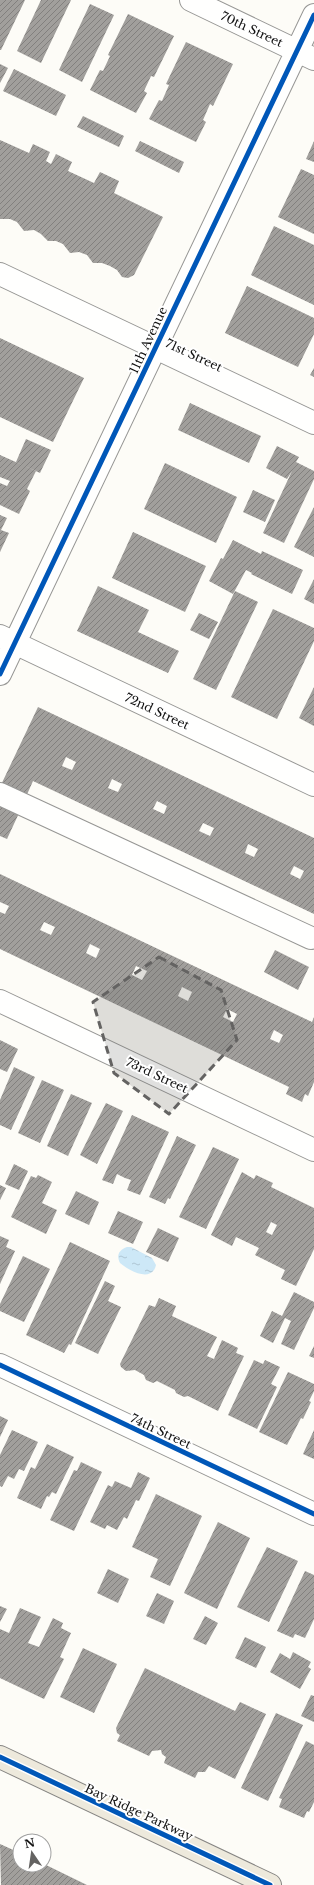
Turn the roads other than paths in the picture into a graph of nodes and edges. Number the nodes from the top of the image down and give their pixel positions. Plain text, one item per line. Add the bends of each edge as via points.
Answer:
1 (191, 0) edge
2 (314, 15) edge
3 (305, 54) edge
4 (0, 274) edge
5 (155, 347) junction
6 (314, 423) edge
7 (7, 640) edge
8 (0, 674) edge
9 (314, 786) edge
10 (0, 794) edge
11 (311, 938) dead end
12 (0, 1001) edge
13 (314, 1150) edge
14 (0, 1365) edge
15 (314, 1514) edge
16 (0, 1757) edge
17 (270, 1885) edge

1 - 3 street, 70th Street
2 - 3 street, 11th Avenue
3 - 5 street, 11th Avenue
4 - 5 street, 71st Street
5 - 6 street, 71st Street
5 - 7 street, 11th Avenue
7 - 8 street, 11th Avenue
7 - 9 street, 72nd Street
10 - 11 street
12 - 13 street, 73rd Street
14 - 15 street, 74th Street
16 - 17 main road, Bay Ridge Parkway

